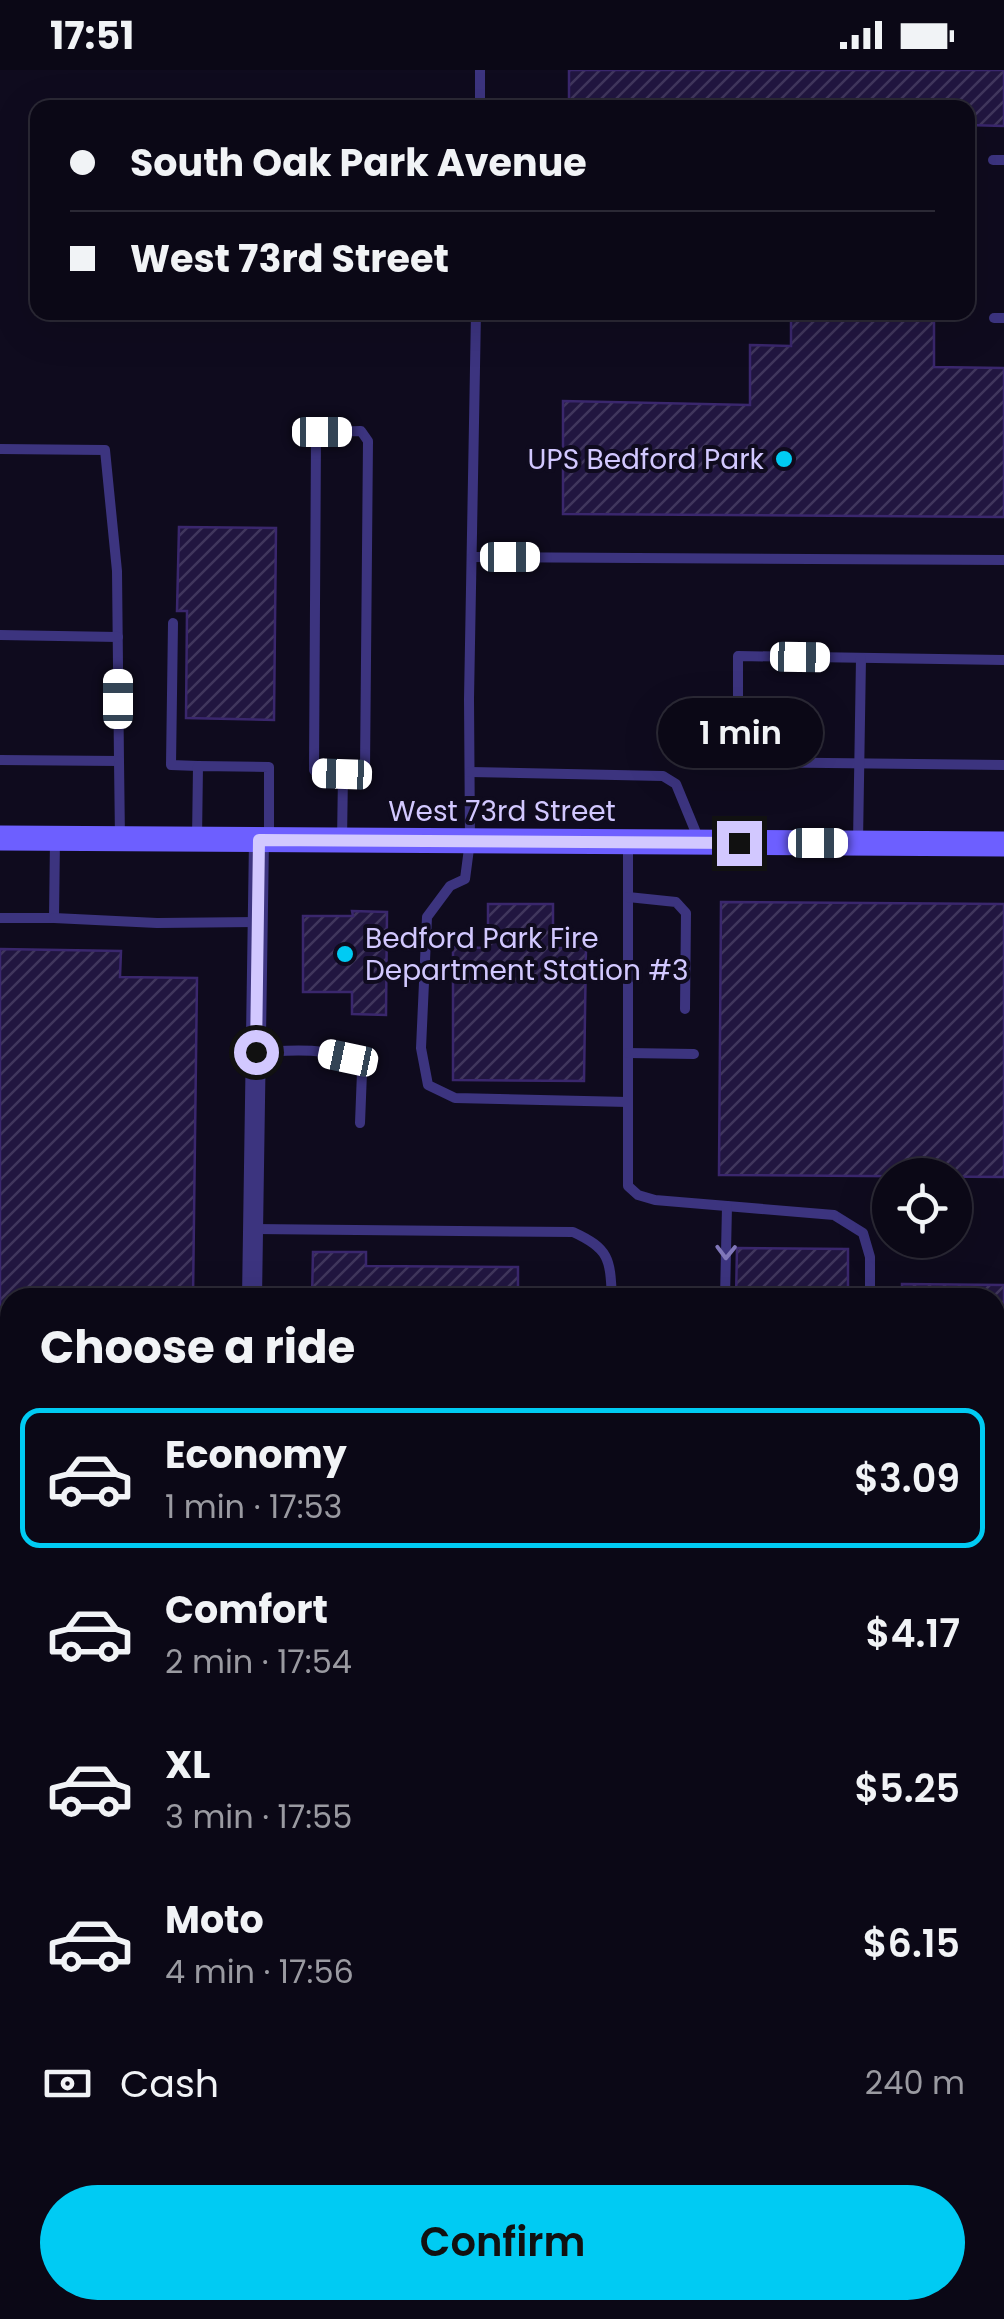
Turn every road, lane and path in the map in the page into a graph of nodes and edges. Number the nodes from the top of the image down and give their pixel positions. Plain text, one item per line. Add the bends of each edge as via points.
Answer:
1 (480, 70) edge
2 (480, 100) edge
3 (476, 320) edge
4 (0, 449) edge
5 (472, 557) junction
6 (1004, 560) edge
7 (174, 622) dead end
8 (0, 635) edge
9 (118, 636) junction
10 (861, 658) junction
11 (1004, 660) edge
12 (0, 760) edge
13 (118, 761) junction
14 (859, 764) junction
15 (1004, 765) edge
16 (198, 766) junction
17 (470, 772) junction
18 (342, 774) junction
19 (0, 838) edge
20 (56, 838) junction
21 (120, 839) junction
22 (197, 840) junction
23 (264, 840) junction
24 (342, 840) junction
25 (470, 841) junction
26 (628, 842) junction
27 (700, 842) junction
28 (858, 843) junction
29 (1004, 844) edge
30 (628, 897) junction
31 (0, 918) edge
32 (54, 918) junction
33 (258, 922) junction
34 (685, 1009) dead end
35 (256, 1052) junction
36 (628, 1053) junction
37 (694, 1054) dead end
38 (628, 1102) junction
39 (360, 1124) dead end
40 (727, 1206) junction
41 (254, 1229) junction
42 (252, 1288) edge
43 (611, 1288) edge
44 (725, 1288) edge
45 (870, 1288) edge

1 - 2 lane
3 - 5 lane
4 - 9 lane via 105,450
5 - 6 lane
5 - 17 lane
7 - 16 lane via 171,765
8 - 9 lane
9 - 13 lane
10 - 11 lane
10 - 14 lane
10 - 14 lane via 738,656 738,762
12 - 13 lane
13 - 21 lane
14 - 15 lane
14 - 28 lane
16 - 22 lane
16 - 23 lane via 269,767
17 - 25 lane
17 - 27 lane via 663,776 676,784
18 - 18 lane via 365,770 368,441 362,432 322,432 316,439 314,770
18 - 24 lane
19 - 20 street, West 73rd Street
20 - 21 street, West 73rd Street
20 - 32 lane
21 - 22 street, West 73rd Street
22 - 23 street, West 73rd Street
23 - 24 street, West 73rd Street
23 - 33 street
24 - 25 street, West 73rd Street
25 - 26 street, West 73rd Street
25 - 38 lane via 464,879 450,886 427,917 421,1048 428,1086 455,1098
26 - 27 street, West 73rd Street
26 - 30 lane
27 - 28 street, West 73rd Street
28 - 29 street, West 73rd Street
30 - 34 lane via 676,902 686,913
30 - 36 lane
31 - 32 lane
32 - 33 lane
33 - 35 street
35 - 39 lane via 348,1058 362,1072
35 - 41 street
36 - 37 lane
36 - 38 lane
38 - 40 lane via 628,1186 655,1200
40 -> 44 lane
40 - 45 lane via 834,1215 863,1232
41 - 42 street
41 - 43 lane via 573,1232 603,1250

